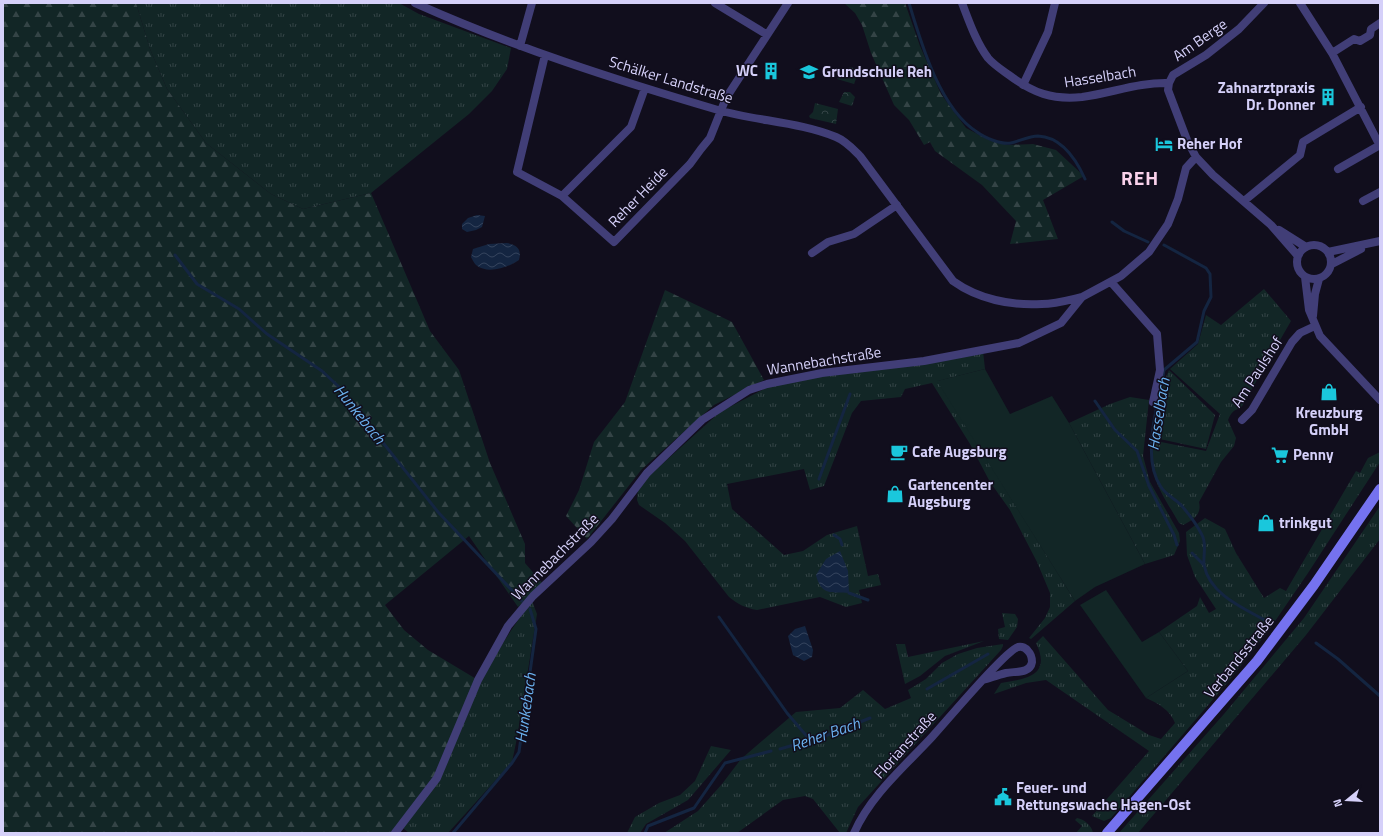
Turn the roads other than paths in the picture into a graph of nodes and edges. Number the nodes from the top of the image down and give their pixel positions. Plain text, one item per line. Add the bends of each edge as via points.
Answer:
1 (415, 3) edge
2 (532, 3) edge
3 (715, 3) edge
4 (788, 3) edge
5 (962, 3) edge
6 (1055, 3) edge
7 (1264, 3) edge
8 (1300, 3) edge
9 (1380, 23) edge
10 (766, 34) junction
11 (520, 46) junction
12 (1332, 53) junction
13 (546, 55) junction
14 (1169, 83) junction
15 (1023, 85) junction
16 (645, 88) junction
17 (1361, 107) junction
18 (720, 111) junction
19 (1380, 146) edge
20 (1196, 157) junction
21 (1338, 169) dead end
22 (1380, 192) edge
23 (562, 196) junction
24 (1244, 201) junction
25 (1363, 201) dead end
26 (897, 205) junction
27 (1271, 225) junction
28 (1380, 241) edge
29 (1371, 244) junction
30 (1306, 247) junction
31 (1328, 252) junction
32 (812, 253) dead end
33 (1298, 256) junction
34 (1332, 264) junction
35 (1305, 277) junction
36 (1319, 279) junction
37 (1111, 282) junction
38 (1082, 297) junction
39 (1314, 324) junction
40 (1380, 400) edge
41 (1153, 402) dead end
42 (1242, 420) dead end
43 (1380, 489) edge
44 (983, 680) junction
45 (395, 833) edge
46 (854, 833) edge
47 (1107, 833) edge

1 - 11 street, Schälker Landstraße
2 - 11 street
3 - 10 street
4 - 10 street
5 - 15 street, Hasselbach via 988,58
6 - 15 street via 1048,32
7 - 14 street, Am Berge via 1239,30 1206,55 1173,75
8 - 12 street
9 - 12 street via 1371,29 1370,35 1360,41 1354,39
10 - 18 street
11 - 13 street, Schälker Landstraße
12 - 17 street
13 - 16 street, Schälker Landstraße
13 - 23 street, Reher Heide via 517,172
14 - 15 street, Hasselbach via 1146,84 1081,97 1048,96
14 - 20 street via 1171,102
16 - 18 street, Schälker Landstraße
16 - 23 street via 631,127
17 - 19 street
17 - 24 street via 1303,142 1300,155
18 - 23 street, Reher Heide via 710,138 690,164 614,242
18 - 26 street, Schälker Landstraße via 840,139 860,156
19 - 21 street
20 - 24 street
20 - 37 street, Wannebachstraße via 1186,168 1168,224 1155,244 1133,267
22 - 25 street
24 - 27 street
26 - 32 street via 854,234 828,242
26 - 38 street, Schälker Landstraße via 954,281 966,290 1002,302 1042,304
27 - 30 street
27 - 33 street
28 - 29 street
29 - 31 street
29 - 34 street
30 - 31 street via 1318,245
30 - 33 street
31 - 34 street
33 - 35 street via 1298,268
34 - 36 street via 1330,270
35 - 36 street
35 - 39 street via 1309,310
36 - 39 street via 1315,294
37 - 38 street, Wannebachstraße
37 - 41 street via 1157,334 1160,370
38 - 45 street, Wannebachstraße via 1061,323 1019,343 924,361 822,373 767,384 749,390 702,420 647,473 612,519 533,596 508,626 478,680 437,778
39 - 40 street via 1333,352
39 - 42 street, Am Paulshof via 1292,342 1252,410
43 - 47 main road, Verbandsstraße via 1258,661
44 - 44 street, Florianstraße via 1029,668 1031,654 1026,648 1018,647
44 - 46 street, Florianstraße via 878,795 861,817

